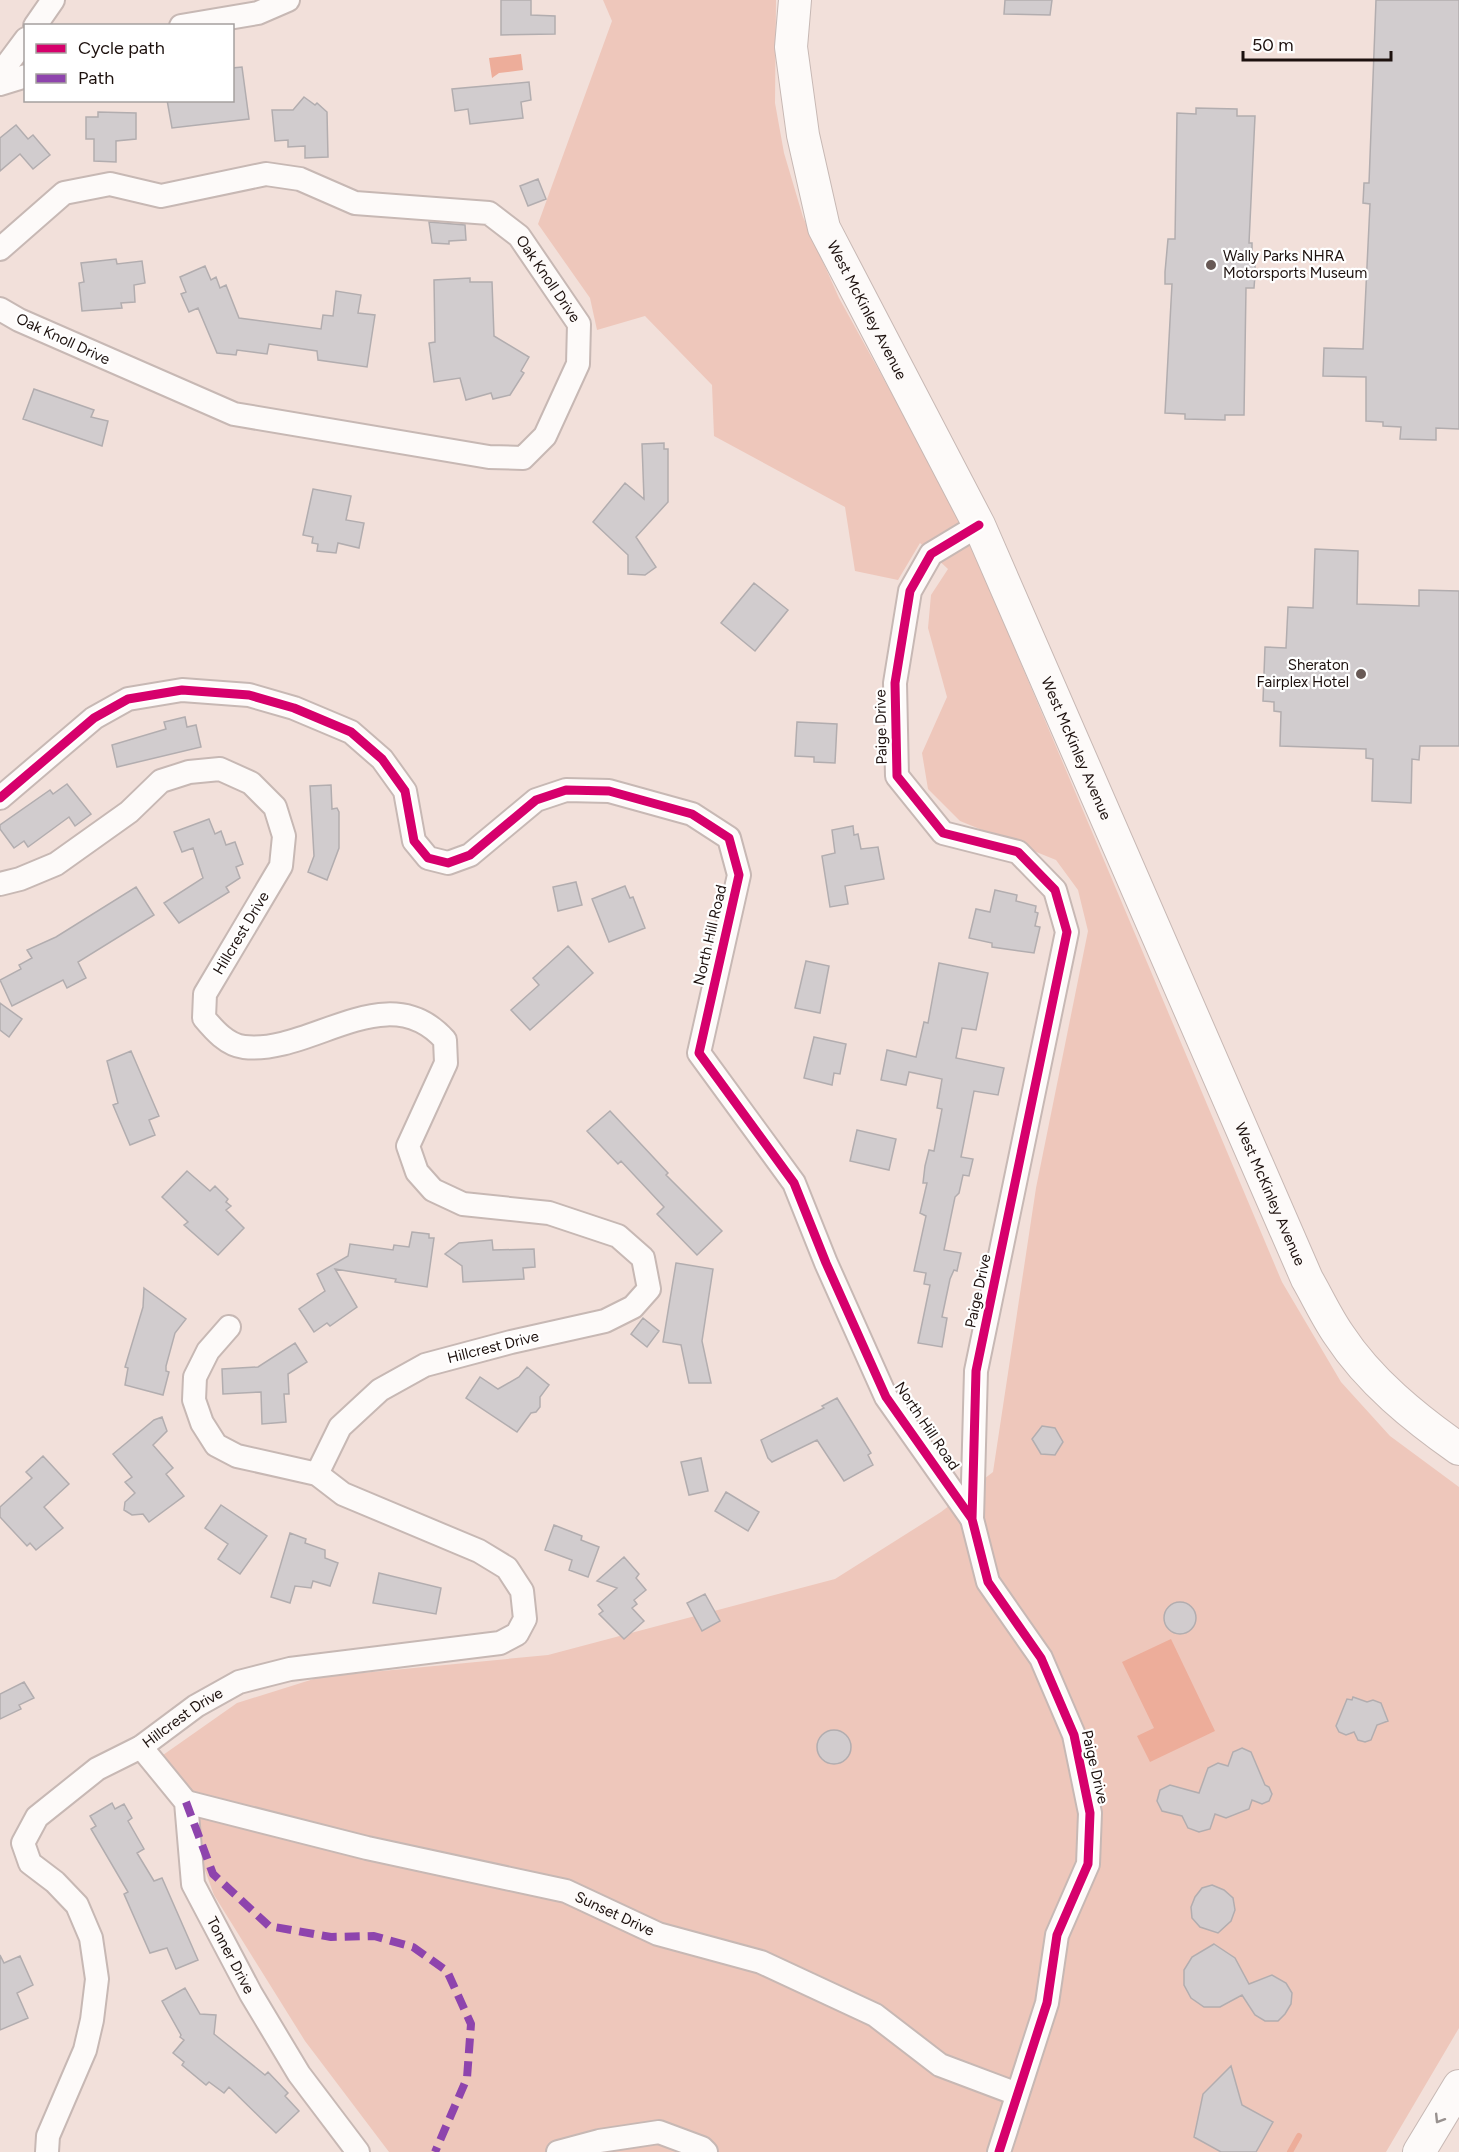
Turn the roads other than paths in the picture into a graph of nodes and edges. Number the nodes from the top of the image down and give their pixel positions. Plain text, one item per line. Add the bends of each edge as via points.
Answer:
1 (53, 0) edge
2 (288, 0) edge
3 (795, 0) edge
4 (36, 24) edge
5 (193, 24) edge
6 (24, 42) edge
7 (0, 74) edge
8 (24, 77) edge
9 (0, 84) edge
10 (0, 249) edge
11 (0, 309) edge
12 (979, 525) junction
13 (0, 798) edge
14 (0, 884) edge
15 (229, 1327) dead end
16 (1459, 1449) edge
17 (317, 1474) junction
18 (972, 1519) junction
19 (141, 1747) junction
20 (186, 1802) junction
21 (1459, 2086) edge
22 (1017, 2094) junction
23 (47, 2152) edge
24 (358, 2152) edge
25 (558, 2152) edge
26 (706, 2152) edge
27 (999, 2152) edge
28 (1419, 2152) edge

1 - 4 street
2 - 5 street via 258,13
3 - 12 main road, West McKinley Avenue via 791,47 803,135 824,228
6 - 7 street
8 - 9 street
10 - 11 street, Oak Knoll Drive via 64,193 110,184 161,196 266,174 300,179 355,203 489,213 519,236 579,324 578,364 544,436 523,458 489,457 234,414
12 - 16 main road, West McKinley Avenue via 1307,1279 1340,1336 1378,1381 1418,1420
12 - 18 street, Paige Drive via 930,554 910,591 895,683 897,776 943,833 1018,852 1055,890 1067,932 976,1371
13 - 18 street, North Hill Road via 94,718 128,699 182,690 249,695 294,708 351,732 382,759 405,791 414,841 428,858 448,863 470,855 536,800 566,790 609,791 692,814 729,838 739,875 699,1053 794,1183 886,1397
14 - 17 street, Hillcrest Drive via 56,864 129,812 161,781 189,772 220,769 251,783 275,807 284,836 281,866 205,994 204,1018 217,1035 243,1047 278,1045 368,1017 406,1015 432,1025 445,1040 446,1063 408,1146 417,1172 433,1190 463,1204 549,1213 588,1225 618,1236 643,1258 649,1289 633,1307 605,1321 425,1365 380,1390 340,1427
15 - 17 street via 208,1351 195,1377 194,1400 202,1423 216,1445 237,1456
17 - 19 street, Hillcrest Drive via 343,1494 479,1551 507,1568 522,1591 525,1619 517,1634 500,1643 290,1669 239,1682 196,1706
18 - 22 street, Paige Drive via 988,1582 1041,1658 1074,1735 1090,1813 1088,1864 1058,1935 1047,2003
19 - 20 street
19 - 23 street, Hillcrest Drive via 98,1769 37,1817 23,1843 30,1863 77,1905 91,1938 97,1979 85,2050 48,2136
20 - 22 street, Sunset Drive via 366,1848 566,1891 658,1934 761,1962 875,2014 940,2065
20 - 24 street, Tonner Drive via 193,1884 299,2074
21 -> 28 main road
22 - 27 street, Paige Drive
25 - 26 street via 598,2141 659,2132

